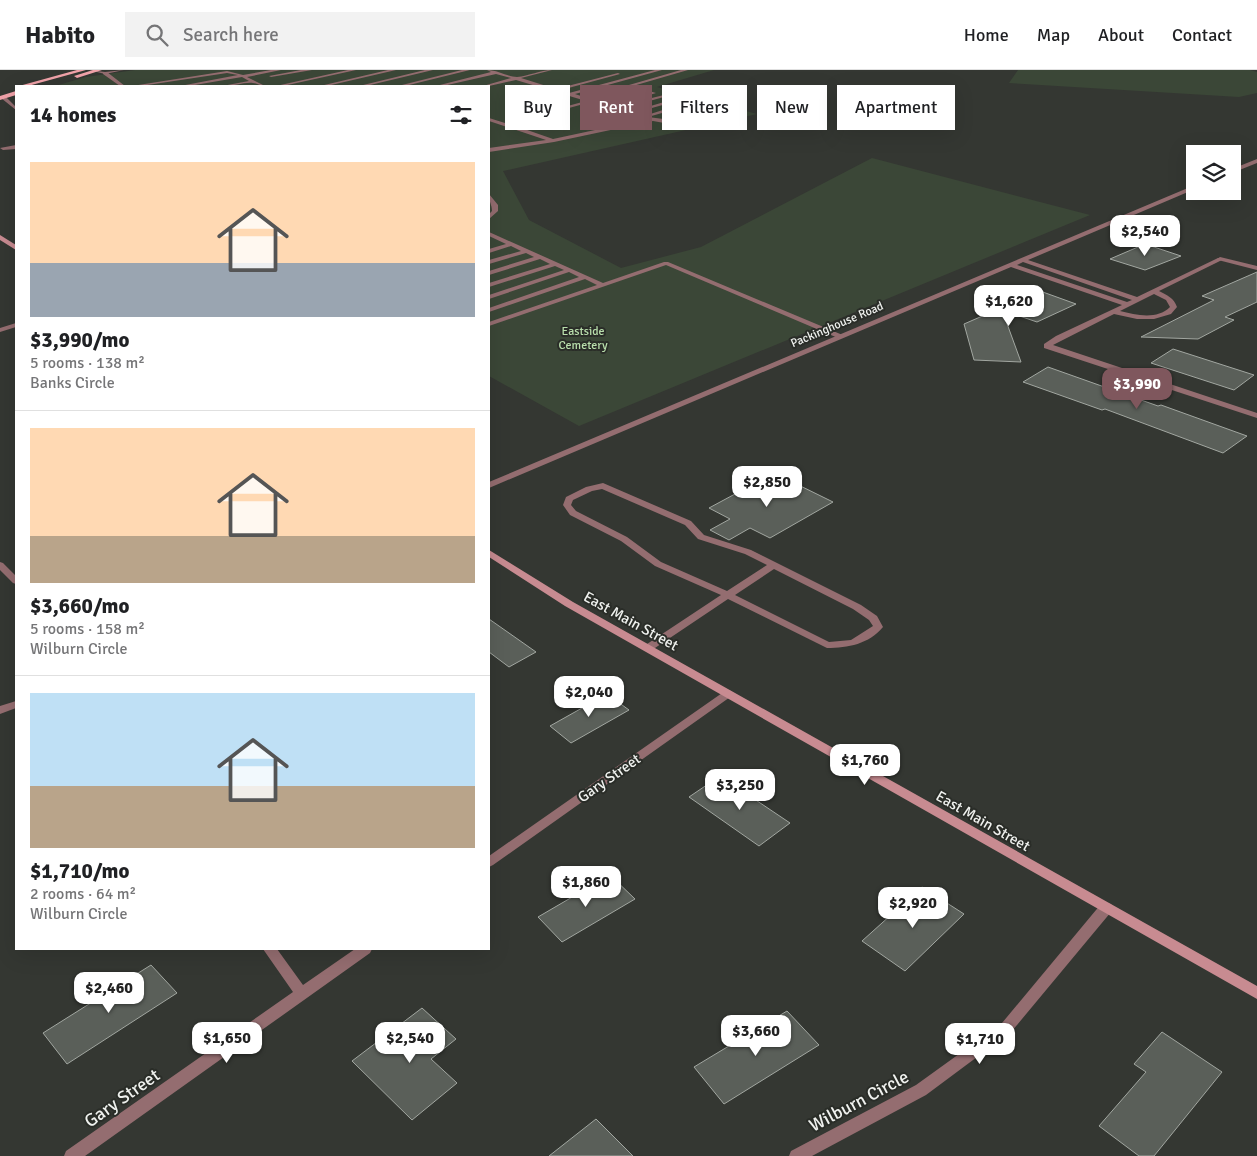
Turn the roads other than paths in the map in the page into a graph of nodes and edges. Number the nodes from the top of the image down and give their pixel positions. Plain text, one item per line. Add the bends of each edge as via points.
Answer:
1 (83, 70) edge
2 (94, 70) edge
3 (122, 70) edge
4 (249, 70) edge
5 (279, 70) edge
6 (310, 70) edge
7 (337, 70) edge
8 (354, 70) edge
9 (394, 70) edge
10 (431, 70) edge
11 (468, 70) edge
12 (489, 70) edge
13 (506, 70) edge
14 (550, 70) edge
15 (660, 70) edge
16 (686, 70) edge
17 (105, 72) junction
18 (233, 72) junction
19 (344, 72) junction
20 (496, 72) junction
21 (626, 72) dead end
22 (241, 76) junction
23 (360, 78) junction
24 (516, 78) junction
25 (250, 81) junction
26 (376, 83) junction
27 (26, 85) edge
28 (44, 85) edge
29 (123, 85) edge
30 (140, 85) edge
31 (188, 85) edge
32 (229, 85) edge
33 (260, 85) edge
34 (283, 85) edge
35 (327, 85) edge
36 (366, 85) edge
37 (383, 85) edge
38 (404, 85) edge
39 (442, 85) edge
40 (489, 85) edge
41 (539, 85) edge
42 (631, 85) edge
43 (570, 86) edge
44 (15, 88) edge
45 (15, 93) edge
46 (1, 94) edge
47 (570, 94) joint
48 (580, 97) edge
49 (580, 102) edge
50 (15, 107) edge
51 (652, 118) edge
52 (662, 118) edge
53 (490, 119) edge
54 (657, 119) junction
55 (652, 120) edge
56 (662, 120) edge
57 (503, 123) junction
58 (490, 127) edge
59 (604, 130) edge
60 (554, 140) junction
61 (15, 147) edge
62 (3, 148) dead end
63 (490, 150) edge
64 (1257, 160) edge
65 (1254, 164) edge
66 (1241, 168) edge
67 (1186, 191) edge
68 (490, 198) edge
69 (490, 216) edge
70 (490, 234) edge
71 (0, 238) edge
72 (498, 238) junction
73 (490, 241) edge
74 (512, 244) junction
75 (15, 247) edge
76 (526, 250) junction
77 (490, 251) edge
78 (540, 257) junction
79 (1023, 260) junction
80 (490, 262) edge
81 (555, 264) junction
82 (1012, 264) junction
83 (1257, 268) edge
84 (570, 270) junction
85 (490, 273) edge
86 (585, 277) junction
87 (490, 285) edge
88 (603, 285) junction
89 (1153, 292) junction
90 (490, 297) edge
91 (1137, 299) junction
92 (1127, 304) junction
93 (490, 310) edge
94 (1113, 311) junction
95 (490, 324) edge
96 (15, 325) edge
97 (0, 330) edge
98 (841, 336) junction
99 (1257, 416) edge
100 (490, 486) edge
101 (490, 553) edge
102 (0, 565) edge
103 (773, 565) junction
104 (15, 580) edge
105 (728, 595) junction
106 (648, 648) junction
107 (729, 694) junction
108 (15, 704) edge
109 (0, 710) edge
110 (490, 861) edge
111 (1106, 908) junction
112 (271, 950) edge
113 (364, 950) edge
114 (302, 993) junction
115 (1257, 993) edge
116 (72, 1156) edge
117 (797, 1156) edge

1 - 27 main road
2 - 17 street
2 - 28 main road
3 - 17 street
4 - 18 street
5 - 22 street
6 - 25 street
7 - 19 street
8 - 19 street
9 - 23 street
10 - 26 street
11 - 38 street
12 - 20 street
13 - 20 street
14 - 24 street
15 - 47 street
16 - 42 street
17 - 29 street
18 - 22 street
18 - 30 street
19 - 23 street
19 - 34 street
20 - 24 street
20 - 39 street
21 - 43 street
22 - 25 street
22 - 31 street
23 - 26 street
23 - 35 street
24 - 40 street
24 - 41 street
25 - 32 street
25 - 33 street
26 - 36 street
26 - 37 street
44 - 46 main road
45 - 46 main road
46 - 50 street
47 - 48 street
49 - 57 street
51 - 54 street
52 - 54 street
53 - 57 street
54 - 55 street
54 - 56 street
57 - 58 street
57 - 60 street
59 - 60 street
60 - 63 street
61 - 62 street
64 - 65 street
65 - 66 street
67 - 79 street, Packinghouse Road
68 - 69 street via 495,211
70 - 72 street
71 - 75 main road
72 - 73 street
72 - 74 street
74 - 76 street
74 - 77 street
76 - 78 street
76 - 80 street
78 - 81 street
78 - 85 street
79 - 82 street, Packinghouse Road
79 - 91 street
81 - 84 street
81 - 87 street
82 - 92 street
82 - 98 street, Packinghouse Road
83 - 89 street via 1220,259
84 - 86 street
84 - 90 street
86 - 88 street
86 - 93 street
88 - 95 street
88 - 98 street via 666,263
89 - 91 street
89 - 94 street via 1169,299 1174,308 1146,317
91 - 92 street
92 - 94 street
94 - 99 street via 1047,346
96 - 97 street
98 - 100 street, Packinghouse Road
101 - 106 main road, East Main Street via 570,604
102 - 104 street
103 - 105 street
103 - 105 street via 857,607 873,618 878,627 865,638 844,646 827,645
103 - 105 street via 748,552 701,537 688,523 603,486 569,499 567,505 573,513 624,539 658,564
105 - 106 street
106 - 107 main road, East Main Street
107 - 110 street, Gary Street
107 - 111 main road, East Main Street
108 - 109 street
111 - 115 main road, East Main Street
111 - 117 street, Wilburn Circle via 1007,1027 921,1090
112 - 114 street
113 - 114 street, Gary Street
114 - 116 street, Gary Street

